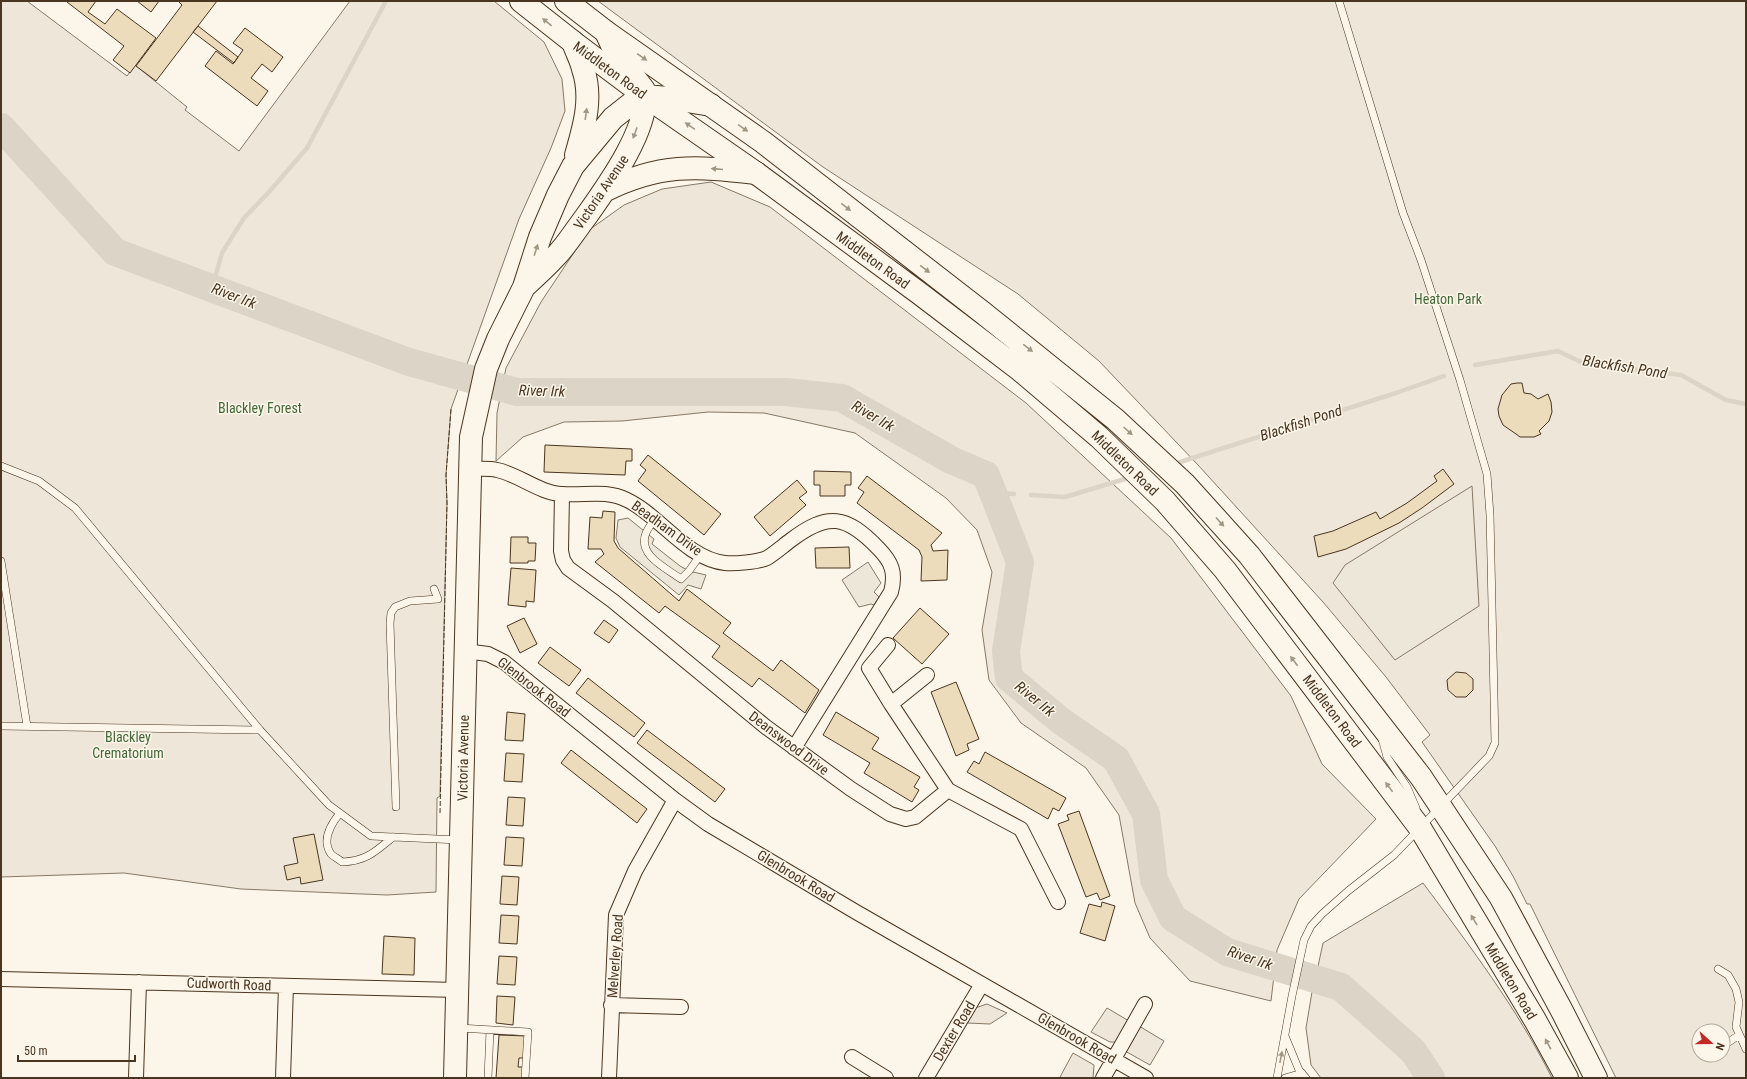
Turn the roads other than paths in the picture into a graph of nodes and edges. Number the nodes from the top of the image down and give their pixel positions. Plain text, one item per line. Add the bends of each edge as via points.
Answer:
1 (521, 1) edge
2 (566, 1) edge
3 (1339, 1) edge
4 (606, 32) junction
5 (573, 42) junction
6 (645, 96) junction
7 (711, 105) junction
8 (573, 166) junction
9 (756, 173) junction
10 (604, 191) junction
11 (524, 286) junction
12 (1, 466) edge
13 (470, 469) junction
14 (562, 494) junction
15 (655, 520) junction
16 (701, 554) junction
17 (1, 560) edge
18 (434, 589) dead end
19 (888, 645) dead end
20 (465, 651) junction
21 (927, 675) dead end
22 (891, 704) junction
23 (1377, 719) junction
24 (1, 726) edge
25 (27, 726) junction
26 (260, 730) junction
27 (794, 748) junction
28 (948, 790) junction
29 (675, 800) junction
30 (1440, 806) junction
31 (396, 807) dead end
32 (340, 813) junction
33 (1420, 828) junction
34 (393, 837) junction
35 (461, 840) junction
36 (1058, 902) dead end
37 (1718, 969) dead end
38 (1, 979) edge
39 (139, 982) junction
40 (982, 984) junction
41 (286, 986) junction
42 (458, 990) junction
43 (1144, 1004) dead end
44 (611, 1005) junction
45 (681, 1007) dead end
46 (457, 1028) junction
47 (490, 1030) junction
48 (1285, 1035) junction
49 (1739, 1035) junction
50 (1731, 1040) edge
51 (1746, 1049) edge
52 (852, 1057) dead end
53 (1113, 1060) junction
54 (1304, 1076) edge
55 (136, 1078) edge
56 (283, 1078) edge
57 (455, 1078) edge
58 (488, 1078) edge
59 (525, 1078) edge
60 (609, 1078) edge
61 (886, 1078) edge
62 (926, 1078) edge
63 (1103, 1078) edge
64 (1146, 1078) edge
65 (1277, 1078) edge
66 (1285, 1078) edge
67 (1567, 1078) edge
68 (1596, 1078) edge

5 -> 1 main road, Middleton Road
2 - 4 main road, Middleton Road
3 - 30 lane via 1403,213 1460,380 1487,474 1495,743 1489,756
4 - 6 main road via 615,52 640,83
4 -> 7 main road, Middleton Road
5 - 6 main road, Middleton Road
8 -> 5 main road via 584,129 588,94 584,69
6 - 7 main road
6 - 8 main road, Victoria Avenue via 613,118
9 -> 6 main road, Middleton Road
6 -> 10 main road, Victoria Avenue via 642,115 629,151
7 -> 23 main road, Middleton Road via 763,142 1115,419 1185,484 1249,555
11 -> 8 main road, Victoria Avenue via 540,237
9 -> 10 main road via 673,168 639,176
33 -> 9 main road, Middleton Road via 1225,570 1165,501 1099,437 1020,370
10 - 11 main road, Victoria Avenue via 556,257
11 - 13 main road, Victoria Avenue via 486,369 471,437
12 - 26 lane via 39,481 75,508
13 - 14 street, Beadham Drive via 498,470 550,492
13 - 20 main road, Victoria Avenue
14 - 15 street, Beadham Drive via 596,492 616,495 629,500
14 - 27 street, Deanswood Drive via 561,551 568,568 613,601
15 - 16 street, Beadham Drive via 680,541
15 - 16 lane via 646,532 643,545 648,555 681,578
16 - 27 street, Beadham Drive via 708,559 724,563 766,559 817,523 837,520 865,534 892,568 894,575 891,592
17 - 25 lane
18 - 31 lane via 438,599 410,601 395,607 390,623
19 - 22 street via 869,668
20 - 29 street, Glenbrook Road via 488,654 504,662
20 - 35 main road, Victoria Avenue
21 - 22 street
22 - 28 street
23 - 30 main road, Middleton Road
23 - 33 lane via 1387,757 1407,787 1417,810
24 - 25 lane
25 - 26 lane
26 - 32 lane
27 - 28 street, Deanswood Drive via 851,789 898,817 915,817
28 - 36 street via 1021,830
29 - 40 street, Glenbrook Road via 708,824
29 - 44 street, Melverley Road via 635,872 616,915
30 - 33 lane
30 - 68 main road, Middleton Road via 1501,898
32 - 34 lane via 371,836
32 - 34 lane via 330,824 327,841 331,853 342,862 356,861 372,855
33 - 48 lane via 1394,854 1322,914 1312,926 1304,940
67 -> 33 main road, Middleton Road
34 - 35 lane
35 - 42 main road, Victoria Avenue
37 - 49 lane via 1728,975 1736,988 1739,1002 1736,1028
38 - 39 street, Cudworth Road
39 - 41 street, Cudworth Road
39 - 55 street
40 - 53 street, Glenbrook Road
40 - 62 street, Dexter Road
41 - 42 street, Cudworth Road
41 - 56 street
42 - 46 main road, Victoria Avenue
43 - 53 street
44 - 45 street
44 - 60 street, Melverley Road
46 - 47 lane
46 - 57 main road, Victoria Avenue
47 - 58 lane
47 - 59 lane via 528,1032
48 - 54 lane via 1299,1070
65 -> 48 lane
49 - 50 lane
49 - 51 lane
52 - 61 street
53 - 63 street
53 - 64 street, Glenbrook Road
54 - 66 lane

